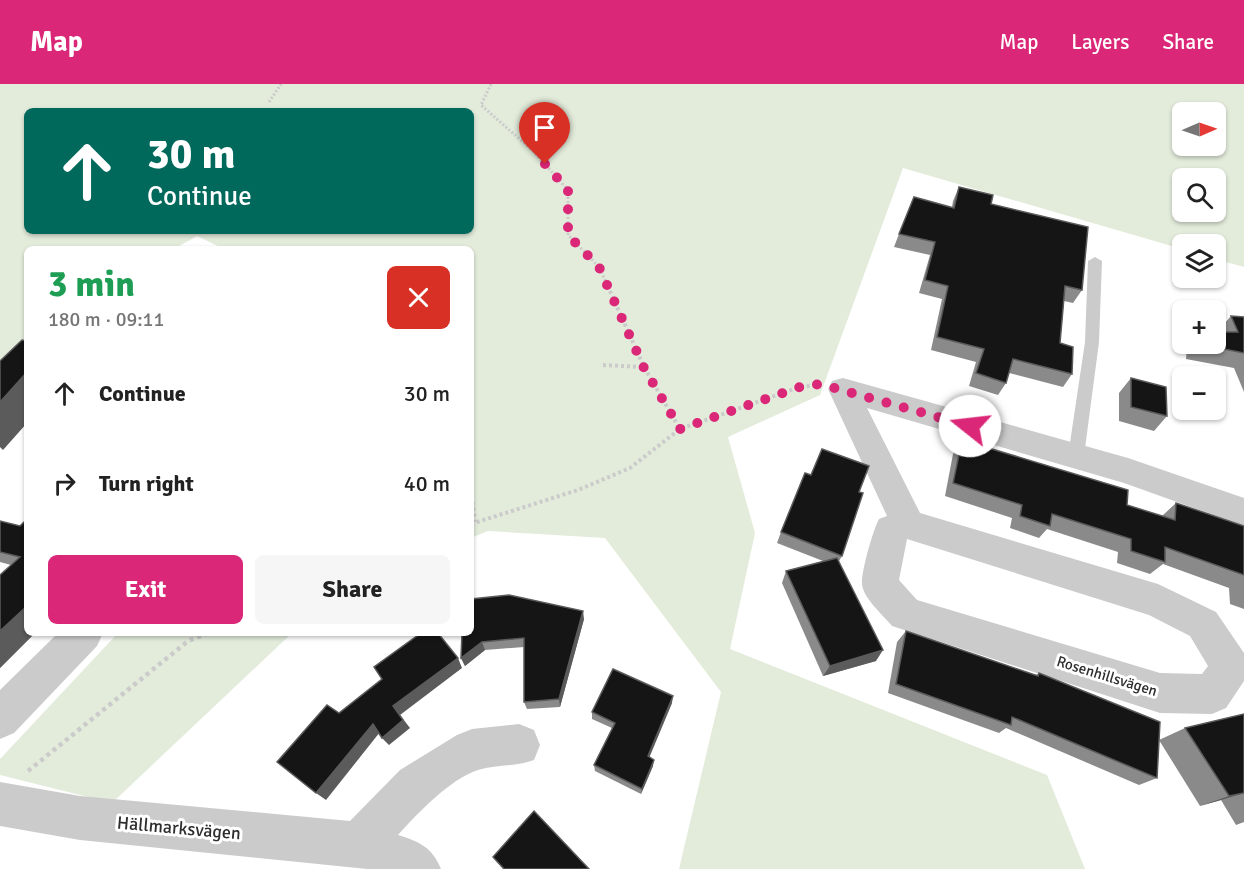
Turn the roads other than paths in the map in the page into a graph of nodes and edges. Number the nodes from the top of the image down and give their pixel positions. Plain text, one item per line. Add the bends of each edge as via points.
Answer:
1 (1095, 261) dead end
2 (1076, 456) junction
3 (1244, 512) edge
4 (908, 524) junction
5 (81, 636) edge
6 (0, 719) edge
7 (519, 745) dead end
8 (9, 791) edge
9 (359, 844) junction
10 (418, 869) edge

1 - 2 lane via 1092,342
2 - 3 street
2 - 4 street via 843,389
4 - 4 street, Rosenhillsvägen via 891,530 880,584 905,614 1160,693 1212,694 1230,667 1203,624 1158,601
5 - 6 street
7 - 9 street via 472,750 415,785
8 - 9 street, Hällmarksvägen via 80,818
9 - 10 street, Hällmarksvägen via 409,861

